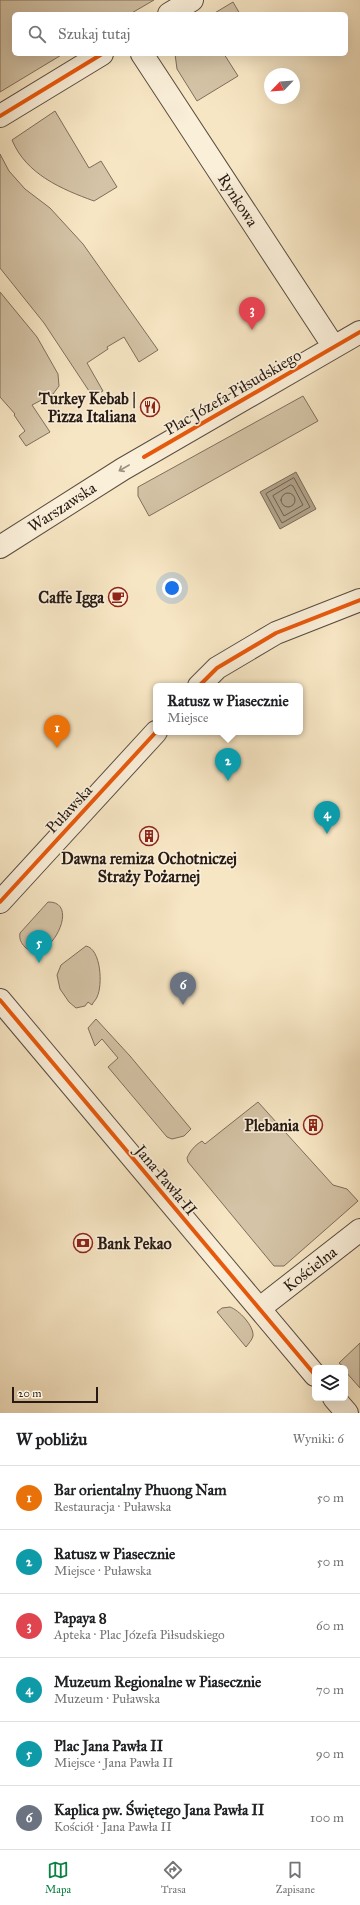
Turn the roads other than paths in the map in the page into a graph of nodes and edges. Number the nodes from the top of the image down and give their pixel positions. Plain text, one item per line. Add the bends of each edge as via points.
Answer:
1 (192, 0) edge
2 (172, 12) edge
3 (99, 56) edge
4 (143, 56) edge
5 (0, 116) edge
6 (360, 332) edge
7 (334, 347) junction
8 (104, 480) joint
9 (0, 547) edge
10 (360, 600) edge
11 (203, 683) edge
12 (153, 735) edge
13 (0, 902) edge
14 (0, 1000) edge
15 (360, 1230) edge
16 (260, 1308) junction
17 (312, 1370) edge
18 (337, 1401) edge
19 (347, 1413) edge

1 - 2 street
3 - 5 street
4 - 7 street, Rynkowa
6 - 7 street, Plac Józefa Piłsudskiego
7 -> 8 street, Plac Józefa Piłsudskiego
8 - 9 street, Warszawska
10 - 11 street via 276,633 217,668
12 - 13 street, Puławska
14 - 16 street, Jana Pawła II
15 - 16 street, Kościelna
16 - 17 street, Jana Pawła II
18 - 19 street

